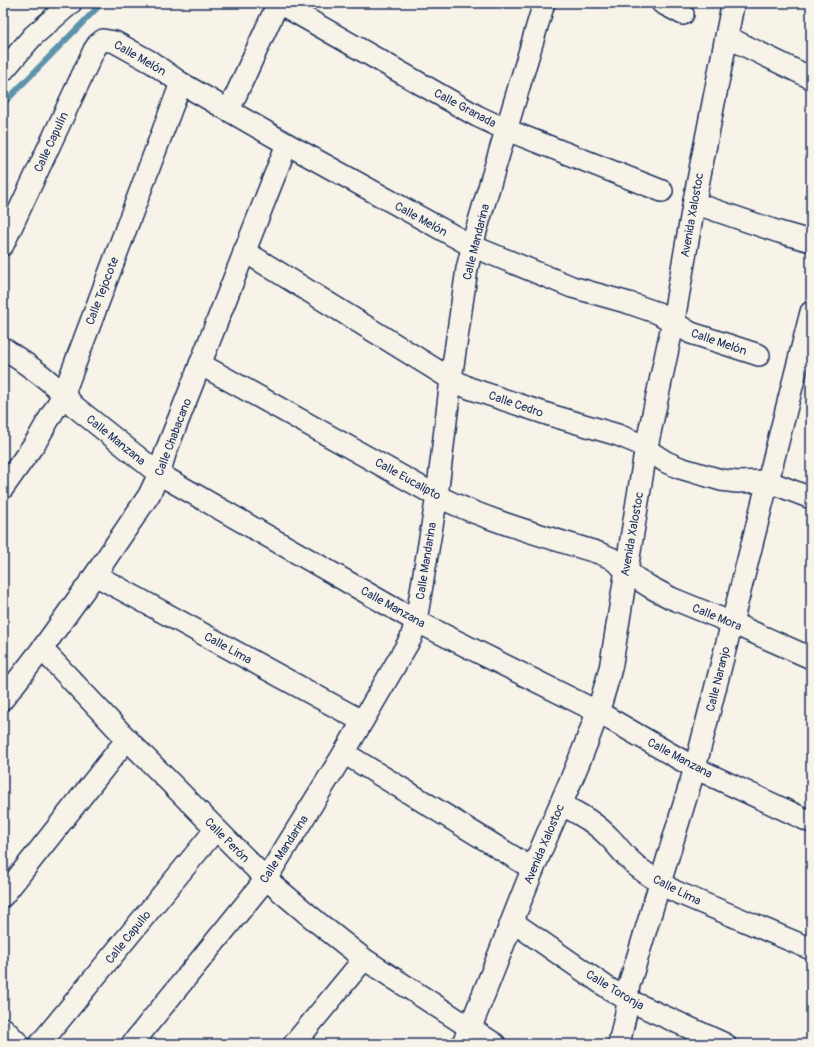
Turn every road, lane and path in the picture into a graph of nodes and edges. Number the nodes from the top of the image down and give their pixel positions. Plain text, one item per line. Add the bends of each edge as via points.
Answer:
1 (71, 3) edge
2 (278, 3) edge
3 (544, 3) edge
4 (662, 3) edge
5 (733, 3) edge
6 (683, 14) dead end
7 (727, 37) junction
8 (103, 40) joint
9 (11, 53) edge
10 (3, 71) edge
11 (811, 78) edge
12 (181, 84) junction
13 (229, 110) junction
14 (507, 130) junction
15 (287, 144) junction
16 (662, 191) dead end
17 (694, 203) junction
18 (807, 240) dead end
19 (3, 245) edge
20 (472, 246) junction
21 (244, 251) junction
22 (811, 312) edge
23 (673, 323) junction
24 (3, 348) edge
25 (759, 355) dead end
26 (200, 364) junction
27 (803, 378) edge
28 (451, 379) junction
29 (64, 393) junction
30 (646, 449) junction
31 (159, 474) junction
32 (767, 481) junction
33 (3, 488) edge
34 (437, 496) junction
35 (811, 498) edge
36 (626, 569) junction
37 (95, 575) junction
38 (416, 621) junction
39 (732, 623) junction
40 (42, 649) junction
41 (811, 658) edge
42 (3, 699) edge
43 (598, 712) junction
44 (362, 721) junction
45 (127, 739) junction
46 (344, 754) junction
47 (696, 768) junction
48 (561, 805) junction
49 (811, 822) edge
50 (216, 829) junction
51 (533, 869) junction
52 (266, 879) junction
53 (661, 884) junction
54 (3, 896) edge
55 (512, 922) junction
56 (811, 949) edge
57 (364, 959) junction
58 (628, 1000) junction
59 (3, 1028) edge
60 (467, 1036) edge
61 (19, 1044) edge
62 (40, 1044) edge
63 (132, 1044) edge
64 (294, 1044) edge
65 (495, 1044) edge
66 (619, 1044) edge
67 (725, 1044) edge

1 - 9 street
2 - 13 street
2 - 14 street, Calle Granada via 477,116
3 - 14 street, Calle Mandarina
4 - 6 street
5 - 7 street, Avenida Xalostoc
7 - 11 street
7 - 17 street, Avenida Xalostoc
8 - 12 street, Calle Melón via 115,42 151,62
8 - 19 street, Calle Capulín via 94,50
9 - 10 street
12 - 13 street, Calle Melón
12 - 29 street, Calle Tejocote
13 - 15 street, Calle Melón
14 - 16 street, Calle Granada
14 - 20 street, Calle Mandarina
15 - 20 street, Calle Melón
15 - 21 street, Calle Chabacano
17 - 18 street
17 - 23 street, Avenida Xalostoc
20 - 23 street, Calle Melón via 572,287 658,313
20 - 28 street, Calle Mandarina
21 - 26 street, Calle Chabacano
21 - 28 street, Calle Cedro
22 - 27 street, Calle Naranjo
23 - 25 street, Calle Melón via 691,333
23 - 30 street, Avenida Xalostoc
24 - 29 street, Calle Manzana via 46,377
26 - 31 street, Calle Chabacano
26 - 34 street, Calle Eucalipto
27 - 32 street, Calle Naranjo
28 - 30 street, Calle Cedro via 469,388 618,435
28 - 34 street, Calle Mandarina
29 - 31 street, Calle Manzana via 74,406
29 - 33 street, Calle Tejocote via 37,440
30 - 32 street, Calle Cedro via 666,462 704,476 737,482
30 - 36 street, Avenida Xalostoc
31 - 37 street, Calle Chabacano via 149,495
31 - 38 street, Calle Manzana
32 - 35 street, Calle Cedro
32 - 39 street, Calle Naranjo
34 - 36 street, Calle Eucalipto via 461,508 511,526 599,553
34 - 38 street, Calle Mandarina
36 - 39 street, Calle Mora via 671,598
36 - 43 street, Avenida Xalostoc via 611,666
37 - 40 street, Calle Chabacano
37 - 44 street, Calle Lima
38 - 43 street, Calle Manzana
38 - 44 street, Calle Mandarina via 411,638
39 - 41 street, Calle Mora
39 - 47 street, Calle Naranjo
40 - 42 street, Calle Chabacano
40 - 45 street, Calle Perón
43 - 47 street, Calle Manzana
43 - 48 street, Avenida Xalostoc
44 - 46 street, Calle Mandarina
45 - 50 street, Calle Perón
45 - 54 street
46 - 51 street
46 - 52 street, Calle Mandarina
47 - 49 street, Calle Manzana
47 - 53 street, Calle Naranjo
48 - 51 street, Avenida Xalostoc
48 - 53 street, Calle Lima via 579,812 590,820 643,872
50 - 52 street, Calle Perón
50 - 62 street, Calle Capullo
51 - 55 street, Avenida Xalostoc
52 - 57 street, Calle Perón
52 - 63 street, Calle Mandarina
53 - 56 street, Calle Lima
53 - 58 street, Calle Naranjo via 629,986
55 - 58 street, Calle Toronja
55 - 60 street, Avenida Xalostoc
57 - 60 street, Calle Perón
57 - 64 street
58 - 66 street, Calle Naranjo
58 - 67 street, Calle Toronja
59 - 61 street
60 - 65 street, Calle Perón

